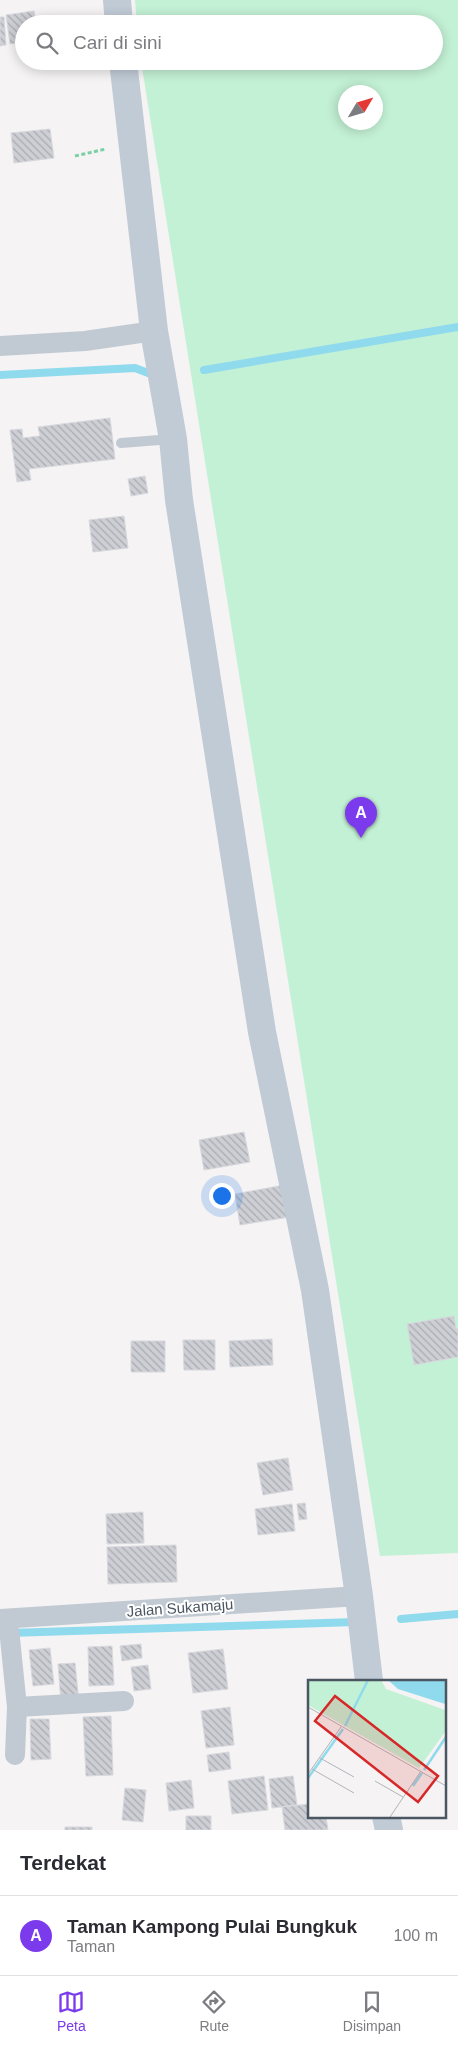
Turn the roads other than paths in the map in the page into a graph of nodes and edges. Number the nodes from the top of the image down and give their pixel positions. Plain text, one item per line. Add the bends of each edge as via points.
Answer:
1 (117, 0) edge
2 (118, 15) edge
3 (124, 70) edge
4 (154, 331) junction
5 (0, 346) edge
6 (173, 439) junction
7 (121, 443) dead end
8 (359, 1596) junction
9 (7, 1630) edge
10 (369, 1680) edge
11 (124, 1701) dead end
12 (17, 1707) junction
13 (15, 1755) dead end

1 - 2 street
3 - 4 street
4 - 5 street via 85,341
4 - 6 street
6 - 7 lane
6 - 8 street via 179,500 260,1022 315,1290
8 - 9 street, Jalan Sukamaju
8 - 10 street
9 - 12 street
11 - 12 street
12 - 13 street

